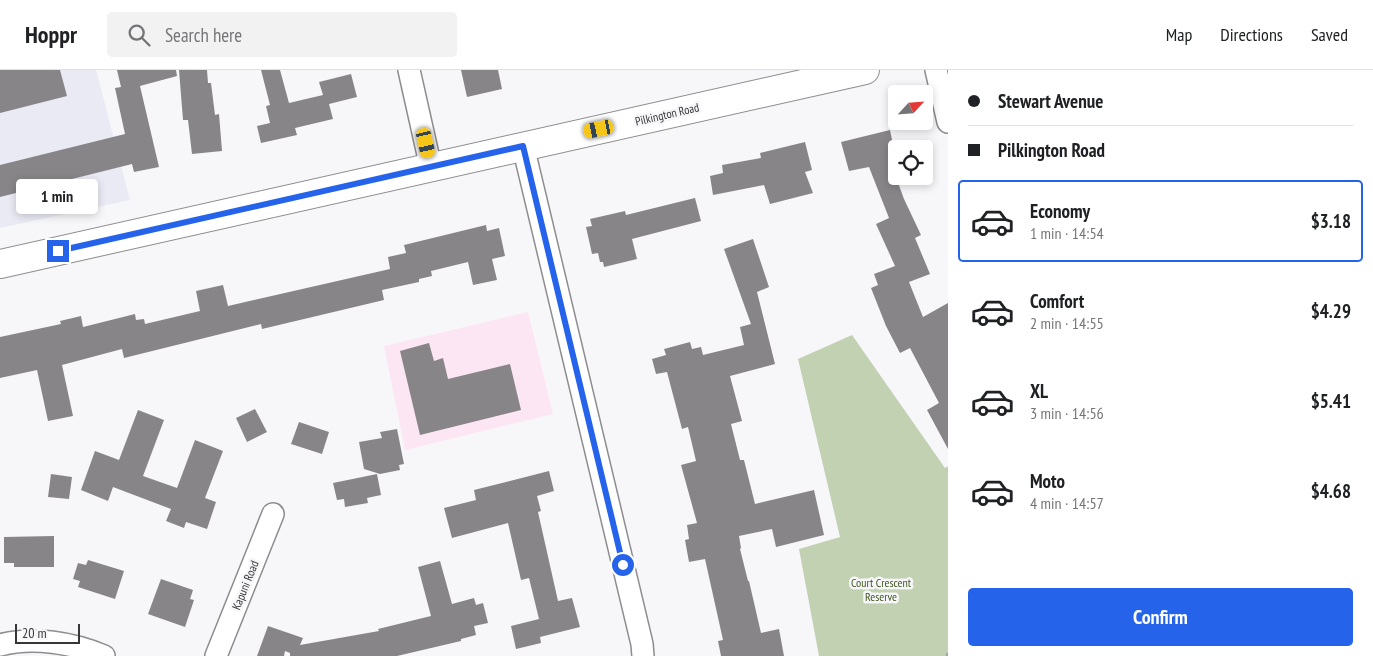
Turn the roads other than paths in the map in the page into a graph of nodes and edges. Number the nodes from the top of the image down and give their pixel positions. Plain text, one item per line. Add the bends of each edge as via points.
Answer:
1 (410, 70) edge
2 (865, 70) edge
3 (936, 70) edge
4 (948, 122) edge
5 (523, 146) junction
6 (431, 168) junction
7 (0, 264) edge
8 (273, 514) dead end
9 (0, 645) edge
10 (104, 656) edge
11 (216, 656) edge
12 (643, 656) edge

1 - 6 street
2 - 5 street, Pilkington Road
3 - 4 street
5 - 6 street, Pilkington Road
5 - 12 street
6 - 7 street, Pilkington Road
8 - 11 street, Kapuni Road
9 - 10 street via 60,643

